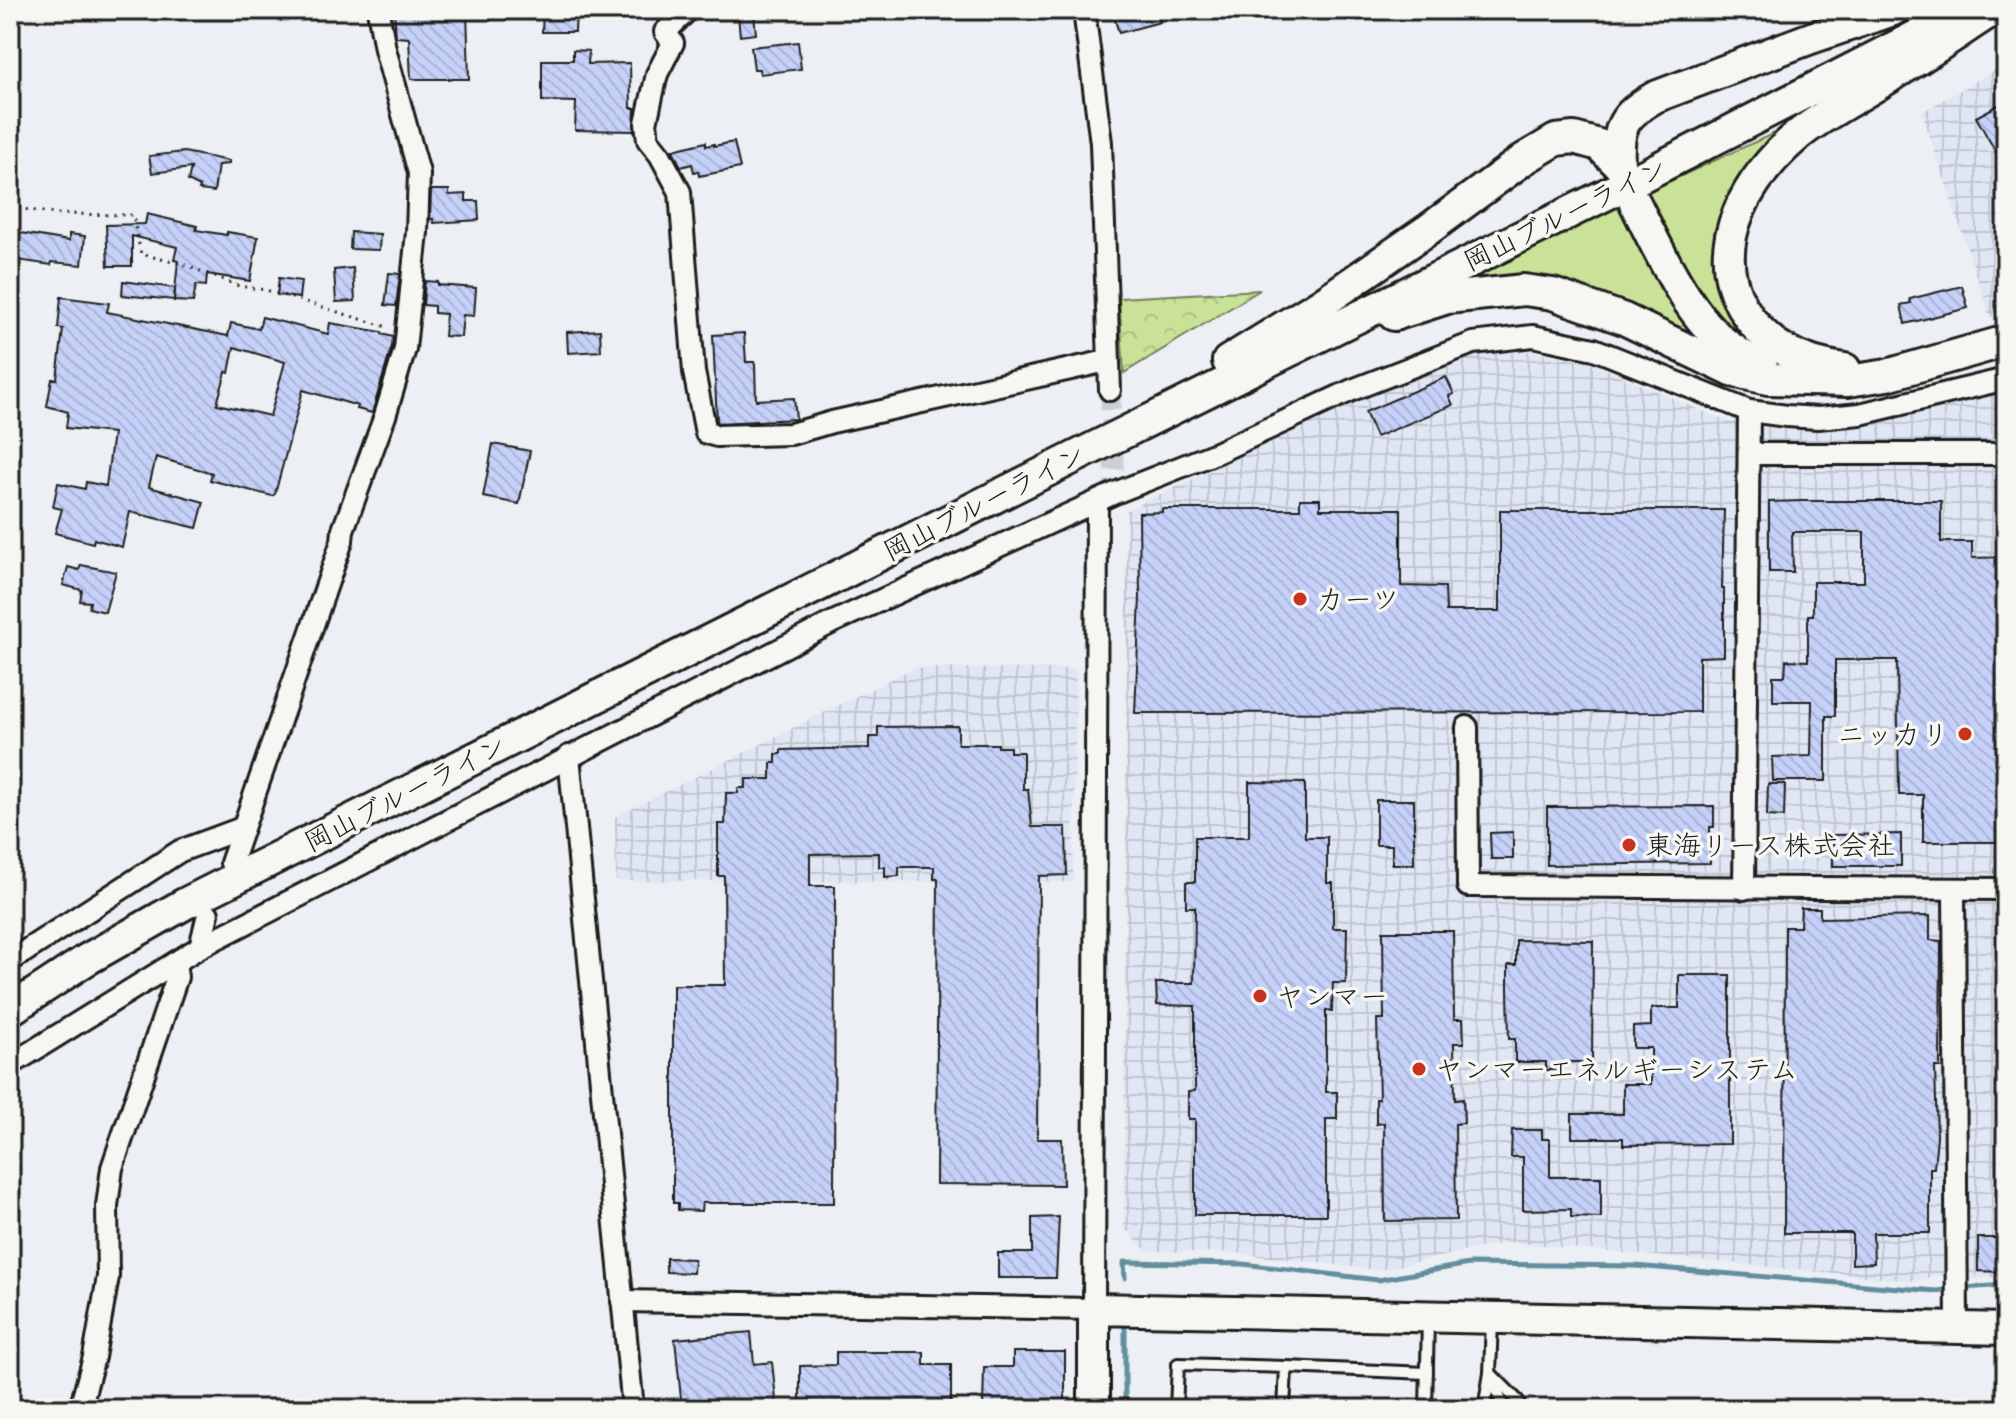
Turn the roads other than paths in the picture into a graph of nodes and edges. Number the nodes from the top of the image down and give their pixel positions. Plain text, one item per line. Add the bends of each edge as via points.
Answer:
1 (378, 10) edge
2 (688, 10) edge
3 (1084, 10) edge
4 (1893, 10) edge
5 (1967, 10) edge
6 (1993, 10) edge
7 (1635, 203) dead end
8 (1334, 328) junction
9 (2006, 341) edge
10 (1107, 361) junction
11 (1887, 375) junction
12 (2006, 379) edge
13 (1814, 381) junction
14 (1110, 390) tunnel mouth
15 (1749, 411) junction
16 (1749, 454) junction
17 (2006, 454) edge
18 (1077, 456) junction
19 (1097, 503) junction
20 (1467, 727) dead end
21 (569, 756) junction
22 (242, 828) junction
23 (231, 863) dead end
24 (1744, 889) junction
25 (2006, 889) edge
26 (1954, 890) junction
27 (208, 914) dead end
28 (200, 947) junction
29 (10, 961) edge
30 (175, 963) junction
31 (10, 1010) edge
32 (10, 1065) edge
33 (622, 1301) junction
34 (1094, 1309) junction
35 (1429, 1318) junction
36 (1492, 1319) junction
37 (1957, 1328) junction
38 (2006, 1329) edge
39 (1286, 1367) junction
40 (1427, 1373) junction
41 (1490, 1373) junction
42 (80, 1409) edge
43 (633, 1409) edge
44 (1094, 1409) edge
45 (1176, 1409) edge
46 (1284, 1409) edge
47 (1426, 1409) edge
48 (1484, 1409) edge
49 (1501, 1409) edge
50 (1518, 1409) edge

1 - 22 street via 419,173 405,349
2 - 10 street via 665,32 673,43 657,74 646,123 648,140 680,192 694,372 706,433 791,434
3 - 10 street via 1101,143
4 - 18 main road via 1655,97 1623,122 1619,165 1599,145 1574,138 1556,140 1322,303
5 - 8 main road, 岡山ブルーライン
6 - 11 main road via 1799,134 1753,183 1733,224 1728,257 1734,291 1767,338 1821,366
7 - 13 main road via 1682,289 1720,339 1769,371
8 - 13 main road via 1447,298 1524,290 1553,294 1624,319 1732,371
8 - 18 main road, 岡山ブルーライン
9 - 11 main road
10 - 14 street
11 - 13 main road
12 - 15 street via 1860,414 1818,418
15 - 16 street
15 - 19 street via 1594,349 1533,336 1473,343 1352,390
16 - 17 street
16 - 24 street
18 - 31 main road, 岡山ブルーライン via 186,903
19 - 21 street via 831,623
19 - 34 street
20 - 24 street via 1468,886
21 - 28 street
21 - 33 street
22 - 23 street
22 - 29 street via 180,851
24 - 26 street
25 - 26 street
26 - 37 street
27 - 28 street
28 - 30 street
30 - 32 street
30 - 42 street via 177,977 112,1168 108,1277
33 - 34 street
33 - 43 street
34 - 35 main road
34 - 44 main road
35 - 36 main road
35 - 40 lane
36 - 37 main road
36 - 41 lane
37 - 38 main road
39 - 40 lane
39 - 45 lane via 1178,1364
39 - 46 lane
40 - 47 lane
41 - 48 lane
41 - 49 lane
41 - 50 lane via 1518,1401

